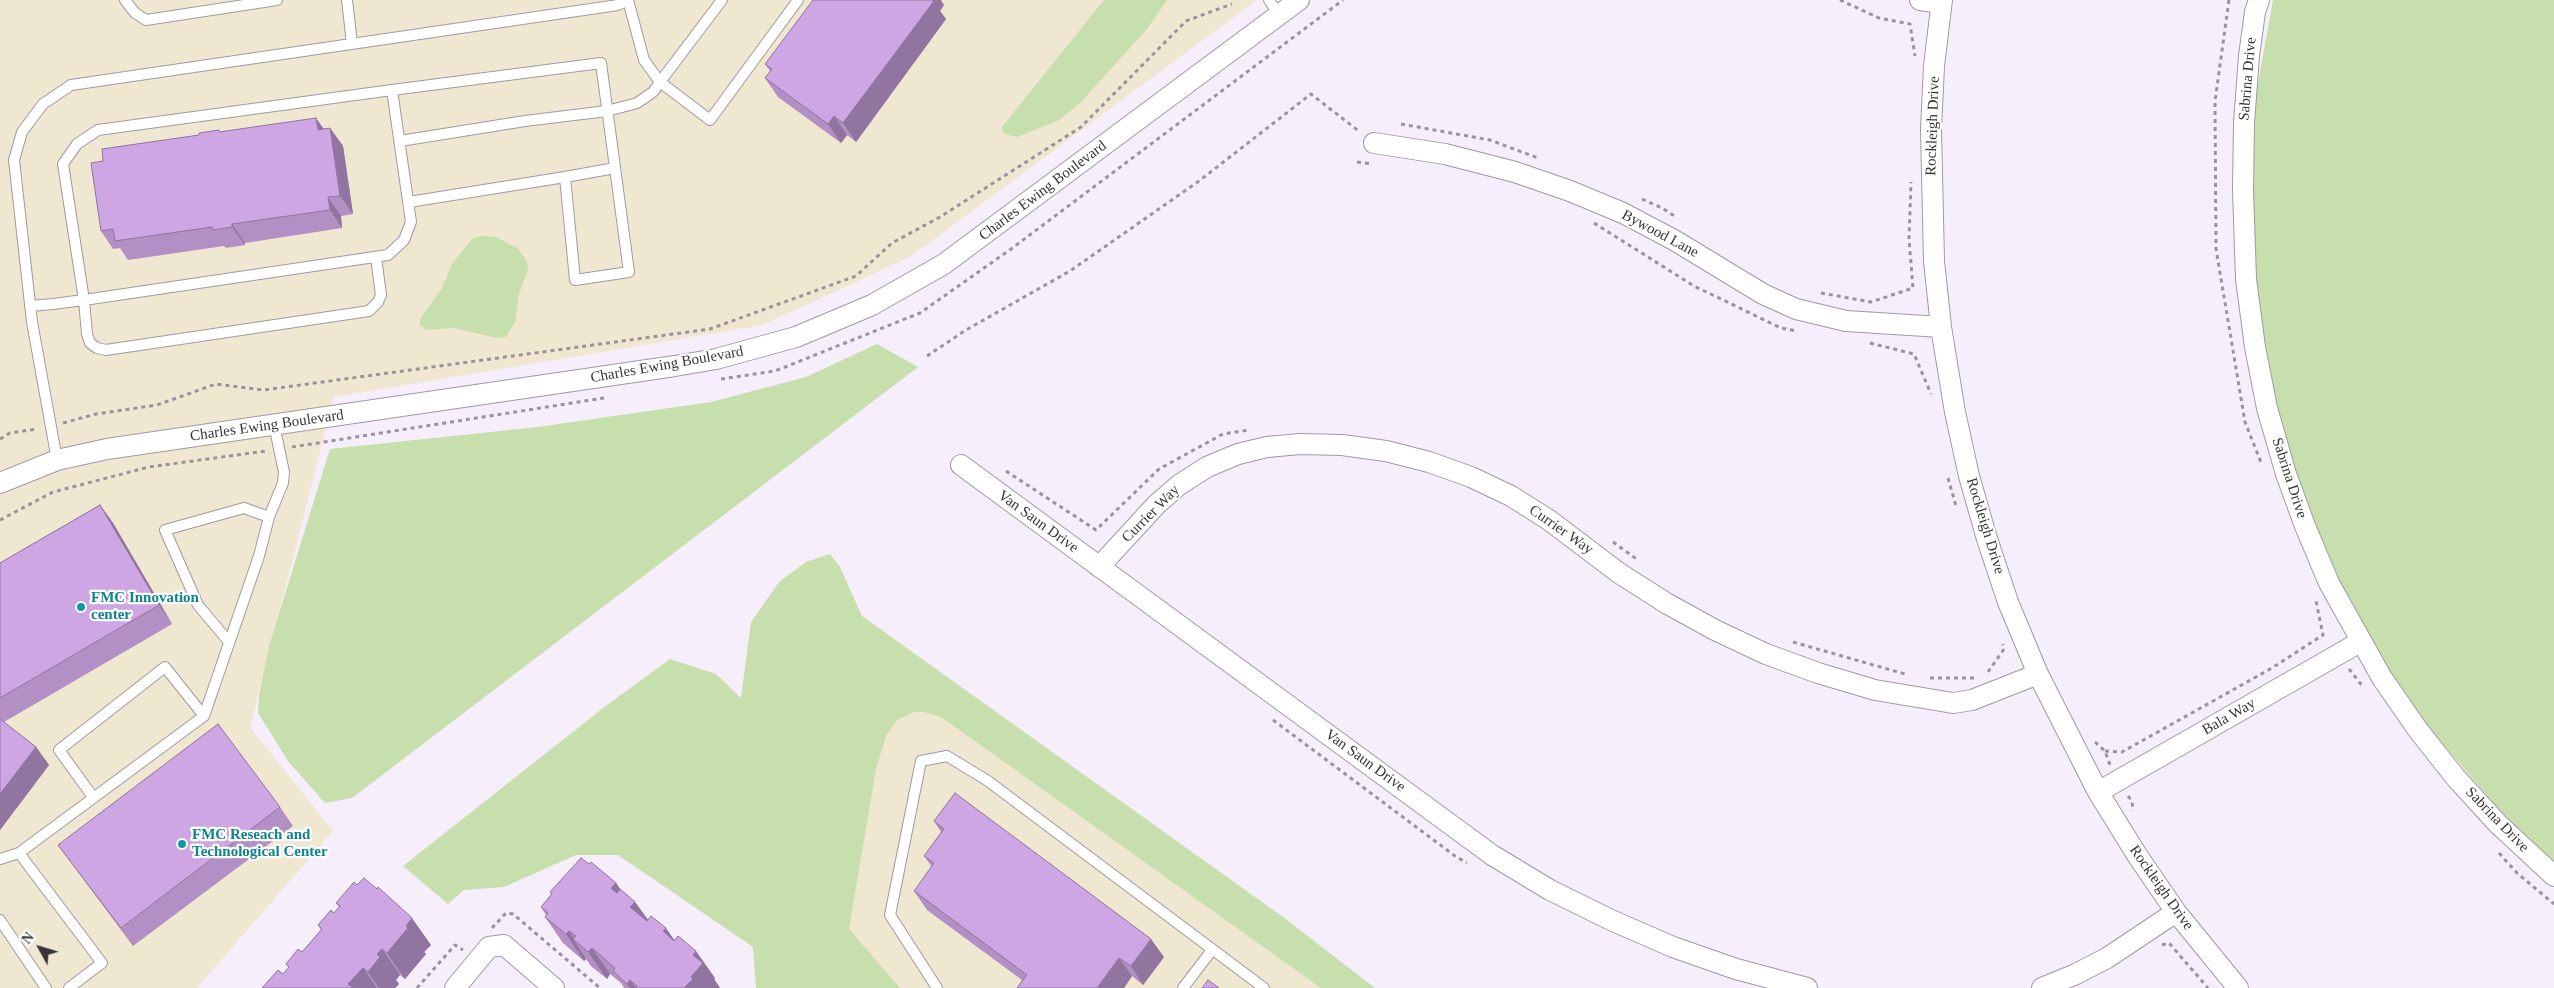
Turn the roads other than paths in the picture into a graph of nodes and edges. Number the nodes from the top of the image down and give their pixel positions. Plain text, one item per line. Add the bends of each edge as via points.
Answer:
1 (125, 0) edge
2 (277, 0) edge
3 (346, 0) edge
4 (628, 0) edge
5 (722, 0) edge
6 (798, 0) edge
7 (1299, 0) edge
8 (1920, 0) edge
9 (2258, 0) edge
10 (1941, 2) edge
11 (1274, 7) edge
12 (352, 44) junction
13 (660, 82) junction
14 (392, 90) junction
15 (607, 111) junction
16 (400, 141) junction
17 (1374, 143) road end
18 (615, 168) junction
19 (566, 177) junction
20 (409, 202) junction
21 (376, 257) junction
22 (84, 300) junction
23 (30, 306) junction
24 (1941, 327) junction
25 (274, 424) junction
26 (57, 460) junction
27 (961, 465) dead end
28 (0, 483) edge
29 (269, 517) junction
30 (1100, 567) junction
31 (229, 642) junction
32 (2360, 642) junction
33 (2038, 674) junction
34 (204, 716) junction
35 (2098, 792) junction
36 (93, 797) junction
37 (19, 853) junction
38 (0, 859) edge
39 (2554, 876) edge
40 (2176, 912) junction
41 (0, 920) edge
42 (1212, 950) junction
43 (46, 988) edge
44 (69, 988) edge
45 (455, 988) edge
46 (554, 988) edge
47 (937, 988) edge
48 (1183, 988) edge
49 (1264, 988) edge
50 (1807, 988) edge
51 (2042, 988) edge
52 (2238, 988) edge

1 - 2 lane via 135,13 146,20
3 - 12 lane
4 - 12 lane via 618,5
4 - 13 lane via 644,60
5 - 13 lane
6 - 13 lane via 710,120
7 - 11 street, Charles Ewing Boulevard
8 - 10 street
9 - 32 street, Sabrina Drive via 2249,56 2243,190 2246,279 2254,347 2267,408 2292,491 2329,583
10 - 24 street, Rockleigh Drive via 1931,129 1934,261
11 - 25 street, Charles Ewing Boulevard via 944,264 909,286 834,322 756,349 708,360
12 - 23 lane via 72,85 43,104 22,132 14,160
13 - 15 lane via 653,92 637,103
14 - 15 lane via 601,63
14 - 16 lane
14 - 22 lane via 98,130 77,144 62,164
15 - 16 lane
15 - 18 lane
16 - 20 lane
17 - 24 street, Bywood Lane via 1445,154 1515,172 1570,191 1674,240 1763,294 1796,309 1846,320
18 - 19 lane
18 - 19 lane via 628,272 575,280
19 - 20 lane
20 - 21 lane via 411,222 404,240 388,255
21 - 22 lane
21 - 22 lane via 381,286 378,302 368,311 342,316 106,350 90,343
22 - 23 lane
23 - 26 lane
24 - 33 street, Rockleigh Drive via 1955,412 1972,485 2008,602
25 - 26 street, Charles Ewing Boulevard via 107,449
25 - 29 lane via 284,472 283,483
26 - 28 street, Charles Ewing Boulevard
27 - 30 street, Van Saun Drive
29 - 31 lane
29 - 31 lane via 244,508 165,530 198,604
30 - 33 street, Currier Way via 1156,504 1179,484 1207,467 1238,454 1267,447 1342,445 1386,451 1429,462 1511,496 1666,603 1724,634 1818,673 1875,690 1953,703 1972,700
30 - 50 street, Van Saun Drive via 1492,855 1550,890 1672,947
31 - 34 lane
32 - 35 street, Bala Way
32 - 39 street, Sabrina Drive via 2418,730 2456,778 2498,824
33 - 35 street, Rockleigh Drive
34 - 36 lane
34 - 36 lane via 165,668 59,750
35 - 40 street, Rockleigh Drive
36 - 37 lane
37 - 38 lane
37 - 44 lane via 102,963
40 - 51 street via 2108,958
40 - 52 street, Rockleigh Drive
41 - 43 lane
42 - 47 lane via 988,781 947,756 922,761 890,915
42 - 48 lane
42 - 49 lane
45 - 46 street via 489,947 504,945

